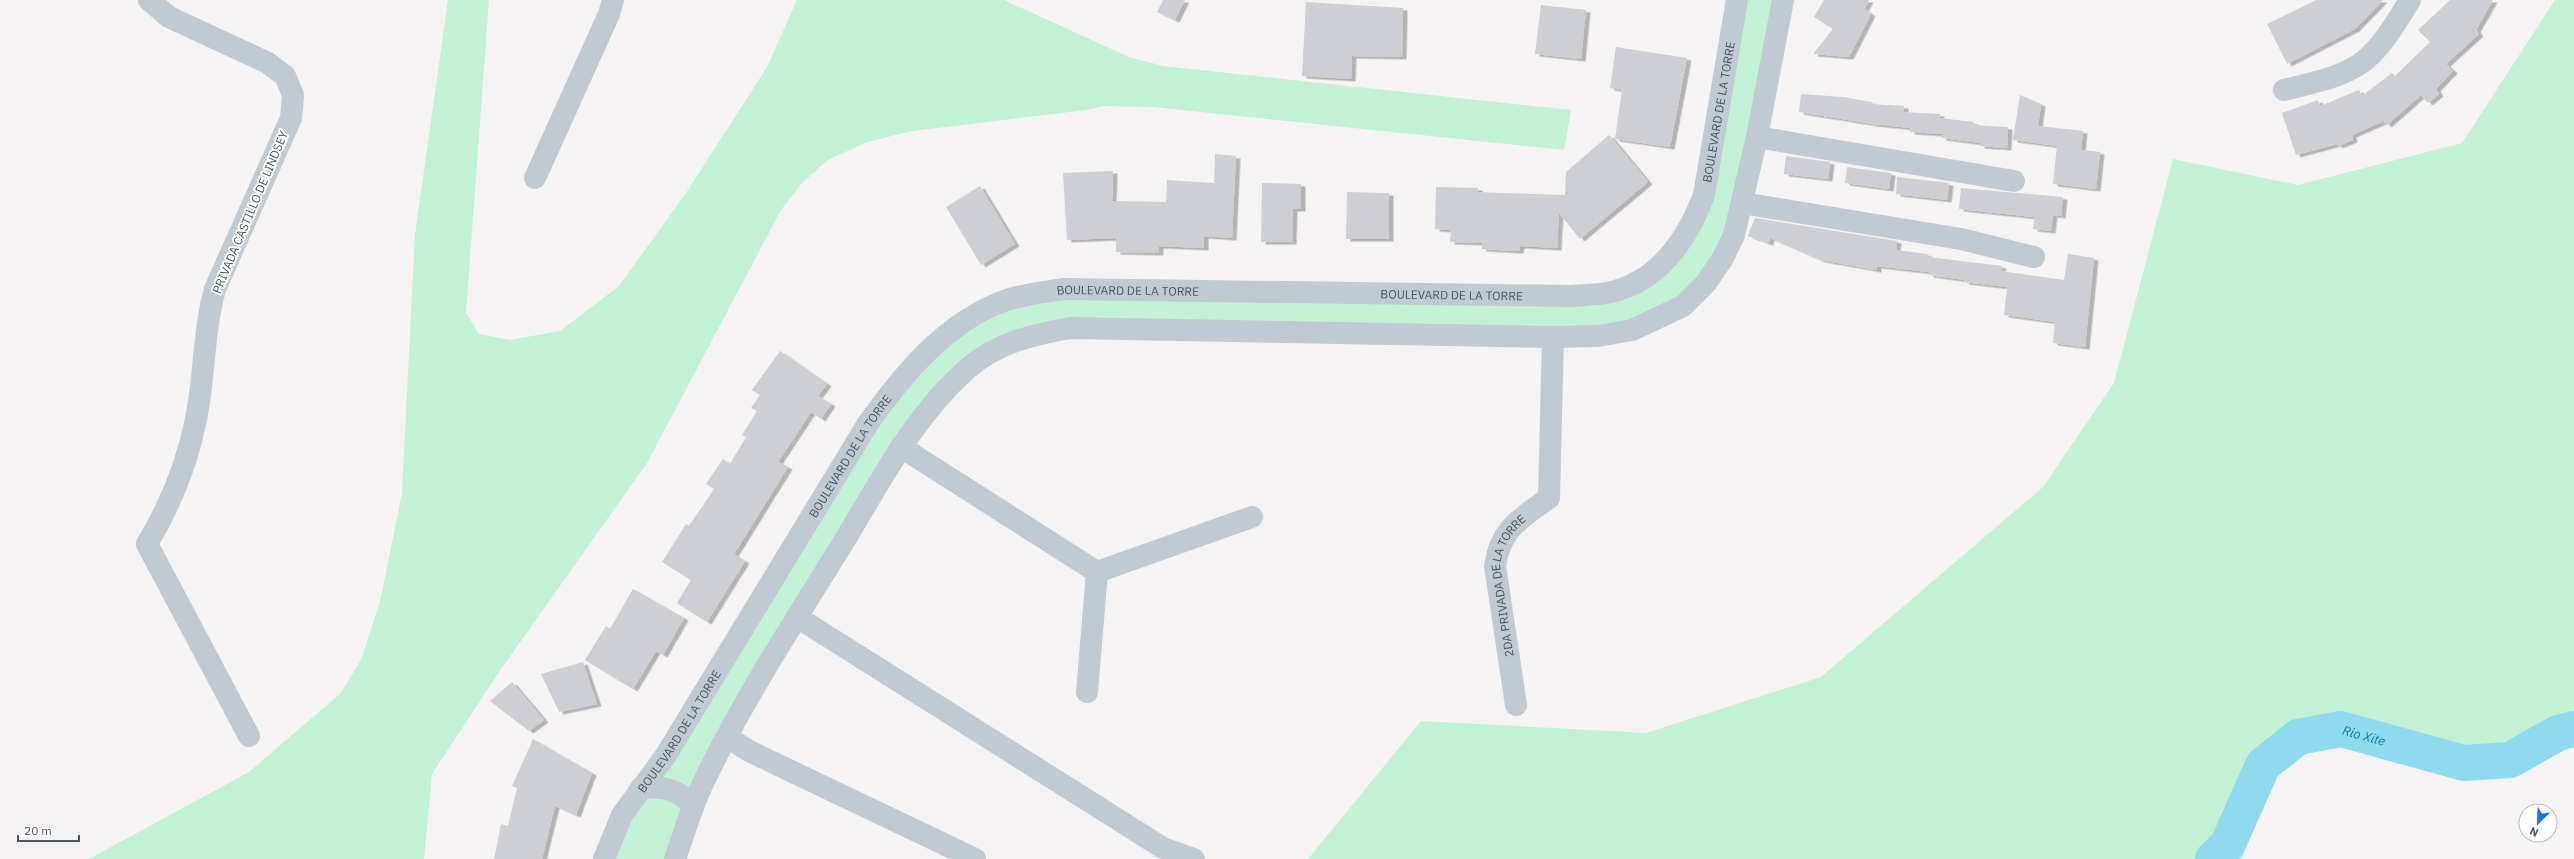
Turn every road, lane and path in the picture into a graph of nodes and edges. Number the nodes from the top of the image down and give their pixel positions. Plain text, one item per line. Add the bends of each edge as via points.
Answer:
1 (149, 0) edge
2 (613, 0) edge
3 (1737, 0) edge
4 (1783, 0) edge
5 (2410, 0) edge
6 (2284, 90) dead end
7 (1757, 137) junction
8 (535, 178) dead end
9 (2014, 182) dead end
10 (1742, 203) junction
11 (2034, 258) dead end
12 (1553, 337) junction
13 (902, 447) junction
14 (1252, 517) dead end
15 (1097, 572) junction
16 (797, 617) junction
17 (1087, 692) dead end
18 (1516, 705) dead end
19 (249, 736) dead end
20 (727, 737) junction
21 (641, 788) junction
22 (693, 806) junction
23 (604, 859) edge
24 (675, 859) edge
25 (975, 859) edge
26 (1194, 859) edge

1 - 19 street, PRIVADA CASTILLO DE LINDSEY via 169,17 268,63 285,76 293,95 290,118 215,289 207,319 196,419 189,450 167,510 147,544
2 - 8 street
3 - 21 street, BOULEVARD DE LA TORRE via 1704,195 1693,224 1666,260 1642,280 1608,292 1570,296 1064,289 1004,301 976,314 942,338 892,390 867,425 666,755
4 - 7 street
5 - 6 street via 2384,43 2356,68 2331,79
7 - 9 street
7 - 10 street
10 - 11 street via 1976,242
10 - 12 street via 1734,235 1723,258 1706,283 1683,306 1632,330 1598,336
12 - 13 street via 1070,328 1029,336 991,351 966,369 938,399
12 - 18 street, 2DA PRIVADA DE LA TORRE via 1549,498 1504,534 1497,550 1495,566
13 - 15 street
13 - 16 street
14 - 15 street
15 - 17 street
16 - 20 street
16 - 26 street via 1163,848
20 - 22 street
20 - 25 street via 749,751
21 - 22 street via 669,788 683,795
21 - 23 street, BOULEVARD DE LA TORRE via 622,815
22 - 24 street

